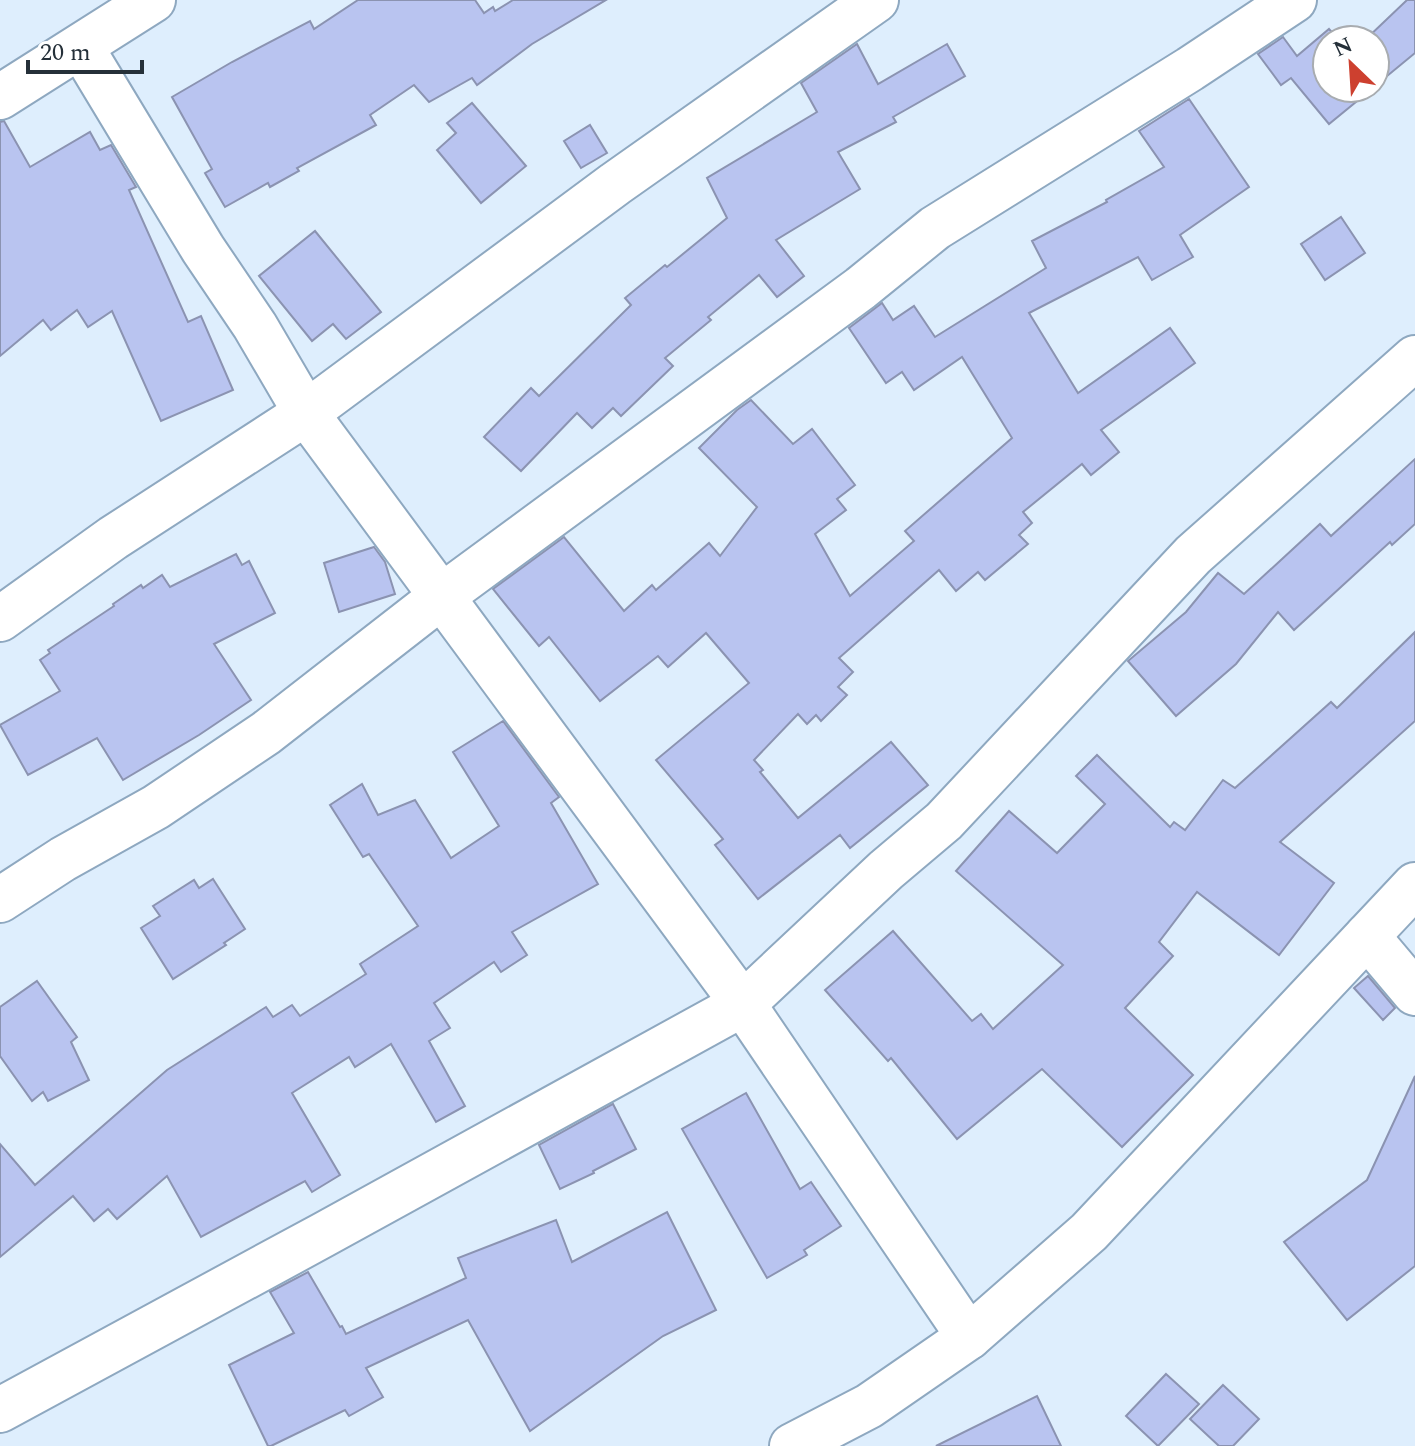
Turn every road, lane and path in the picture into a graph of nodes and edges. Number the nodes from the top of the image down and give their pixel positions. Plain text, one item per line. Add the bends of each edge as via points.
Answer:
1 (153, 0) edge
2 (876, 0) edge
3 (1294, 0) edge
4 (81, 47) junction
5 (0, 97) edge
6 (1415, 358) edge
7 (306, 413) junction
8 (442, 596) junction
9 (0, 619) edge
10 (1415, 885) edge
11 (0, 900) edge
12 (1367, 936) junction
13 (1415, 993) edge
14 (743, 1004) junction
15 (969, 1337) junction
16 (0, 1410) edge
17 (792, 1446) edge

1 - 4 street
2 - 7 street via 615,184
3 - 8 street via 935,228
4 - 5 street
4 - 7 street
6 - 14 street via 1193,555 944,821
7 - 8 street
7 - 9 street via 113,538
8 - 11 street via 266,733 156,807
8 - 14 street
10 - 12 street
12 - 13 street
12 - 15 street via 1089,1232
14 - 15 street
14 - 16 street
15 - 17 street via 869,1406

